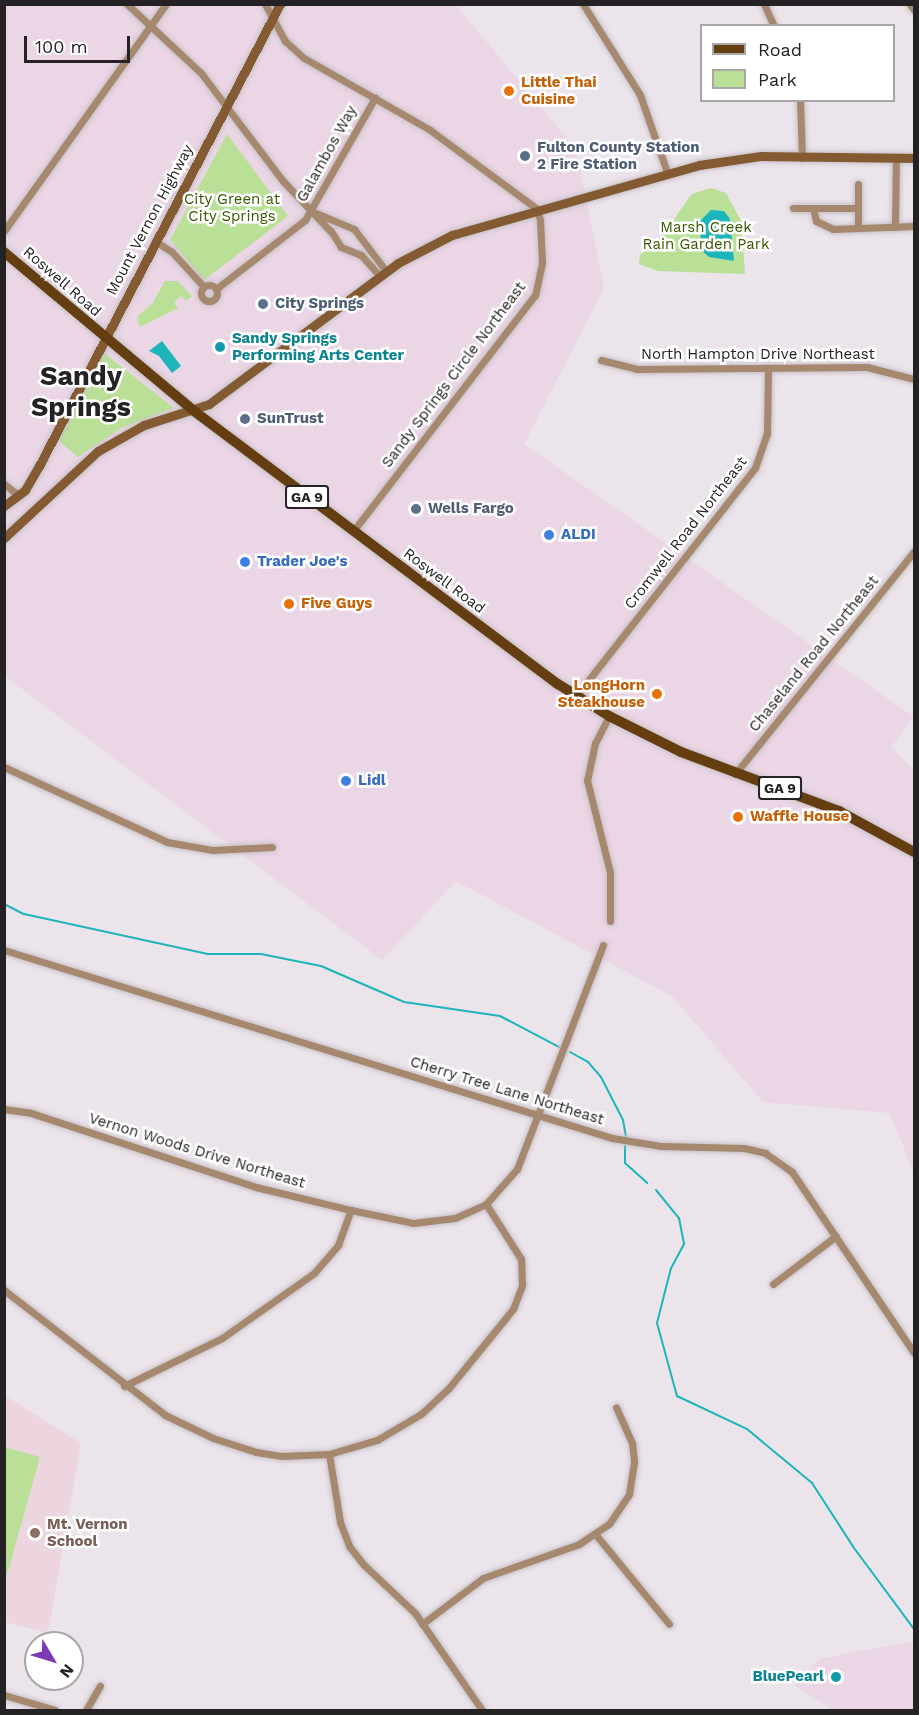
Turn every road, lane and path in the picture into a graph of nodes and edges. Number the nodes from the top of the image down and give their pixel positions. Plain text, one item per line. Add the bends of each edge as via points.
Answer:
1 (128, 4) edge
2 (166, 4) edge
3 (265, 4) edge
4 (280, 4) edge
5 (583, 4) edge
6 (764, 4) edge
7 (910, 4) edge
8 (915, 10) edge
9 (273, 20) junction
10 (152, 24) junction
11 (773, 24) edge
12 (375, 98) junction
13 (800, 102) edge
14 (226, 106) junction
15 (802, 158) junction
16 (896, 158) junction
17 (915, 158) edge
18 (667, 172) junction
19 (858, 184) dead end
20 (793, 208) dead end
21 (813, 208) junction
22 (858, 208) junction
23 (537, 209) junction
24 (311, 211) junction
25 (336, 224) junction
26 (915, 226) edge
27 (858, 227) junction
28 (895, 227) junction
29 (4, 231) edge
30 (330, 232) junction
31 (155, 241) junction
32 (369, 245) junction
33 (4, 252) edge
34 (361, 255) junction
35 (383, 273) junction
36 (204, 287) junction
37 (216, 289) junction
38 (104, 338) junction
39 (601, 360) dead end
40 (768, 368) junction
41 (915, 379) edge
42 (194, 411) junction
43 (4, 484) edge
44 (18, 495) junction
45 (4, 506) edge
46 (353, 531) junction
47 (4, 538) edge
48 (915, 552) edge
49 (576, 696) junction
50 (609, 716) junction
51 (6, 771) edge
52 (735, 774) junction
53 (272, 847) dead end
54 (915, 852) edge
55 (610, 921) dead end
56 (603, 945) dead end
57 (4, 950) edge
58 (4, 1109) edge
59 (541, 1116) junction
60 (486, 1204) junction
61 (351, 1210) junction
62 (836, 1236) junction
63 (773, 1284) dead end
64 (4, 1290) edge
65 (915, 1353) edge
66 (124, 1386) junction
67 (616, 1407) dead end
68 (329, 1454) junction
69 (596, 1535) junction
70 (422, 1624) junction
71 (669, 1624) dead end
72 (100, 1686) dead end
73 (4, 1695) edge
74 (41, 1708) edge
75 (55, 1710) edge
76 (86, 1710) edge
77 (482, 1710) edge

1 - 10 street
2 - 10 street
3 - 9 street
4 - 9 street, Mount Vernon Highway
5 - 18 street via 640,94
6 - 11 street
7 - 8 street
9 - 12 street via 285,41 304,58
9 - 14 street, Mount Vernon Highway
10 - 14 street via 201,73
10 - 29 street
12 - 23 street via 447,142
12 - 24 street, Galambos Way
13 - 15 street
14 - 24 street
14 - 31 street, Mount Vernon Highway
15 - 16 street
15 - 18 street via 756,157
16 - 17 street
16 - 28 street
18 - 23 street
19 - 22 street
20 - 21 street
21 - 22 street
21 - 27 street via 816,221 822,225 833,229
22 - 27 street
23 - 35 street via 453,235
23 - 46 street, Sandy Springs Circle Northeast via 543,239 536,295
24 - 25 street
24 - 30 street
24 - 37 street, Galambos Way via 284,238
25 - 30 street
25 - 32 street via 354,229
26 - 28 street
27 - 28 street
30 - 34 street via 341,247
31 - 36 street, Galambos Way via 172,252
31 - 38 street, Mount Vernon Highway
32 - 34 street
32 - 35 street
33 - 38 main road, Roswell Road / GA 9
34 - 35 street
35 - 42 street via 215,400
36 - 37 street
36 - 37 street, Galambos Way via 201,294 208,301 215,298
38 - 42 main road, Roswell Road / GA 9
38 - 44 street, Mount Vernon Highway via 39,466
39 - 40 street, North Hampton Drive Northeast via 636,369
40 - 41 street, North Hampton Drive Northeast via 867,367
40 - 49 street, Cromwell Road Northeast via 767,434 755,468
42 - 46 main road, Roswell Road / GA 9
42 - 47 street via 136,428 98,451
43 - 44 street
44 - 45 street, Mount Vernon Highway
46 - 49 main road, Roswell Road / GA 9
48 - 52 street, Chaseland Road Northeast
49 - 50 main road, Roswell Road / GA 9
50 - 52 main road, Roswell Road / GA 9
50 - 55 street via 595,743 587,780 610,872
51 - 53 street via 167,842 213,850
52 - 54 main road, Roswell Road / GA 9 via 850,816
56 - 59 street, Vernon Woods Drive Northeast
57 - 59 street, Cherry Tree Lane Northeast
58 - 61 street, Vernon Woods Drive Northeast via 31,1113 256,1187
59 - 60 street, Vernon Woods Drive Northeast via 517,1169
59 - 62 street, Cherry Tree Lane Northeast via 637,1143 744,1148 765,1153 792,1172
60 - 61 street, Vernon Woods Drive Northeast via 455,1218 425,1223
60 - 68 street via 521,1259 522,1285 513,1309 448,1389 421,1414 378,1440
61 - 66 street via 338,1245 314,1273 222,1338
62 - 63 street
62 - 65 street, Cherry Tree Lane Northeast
64 - 66 street
66 - 68 street via 165,1415 233,1446 281,1456
67 - 69 street via 632,1443 633,1477 621,1510
68 - 70 street via 340,1522 349,1546 364,1565 406,1602
69 - 70 street via 483,1578
69 - 71 street
70 - 77 street
72 - 76 street
73 - 74 street
74 - 75 street

